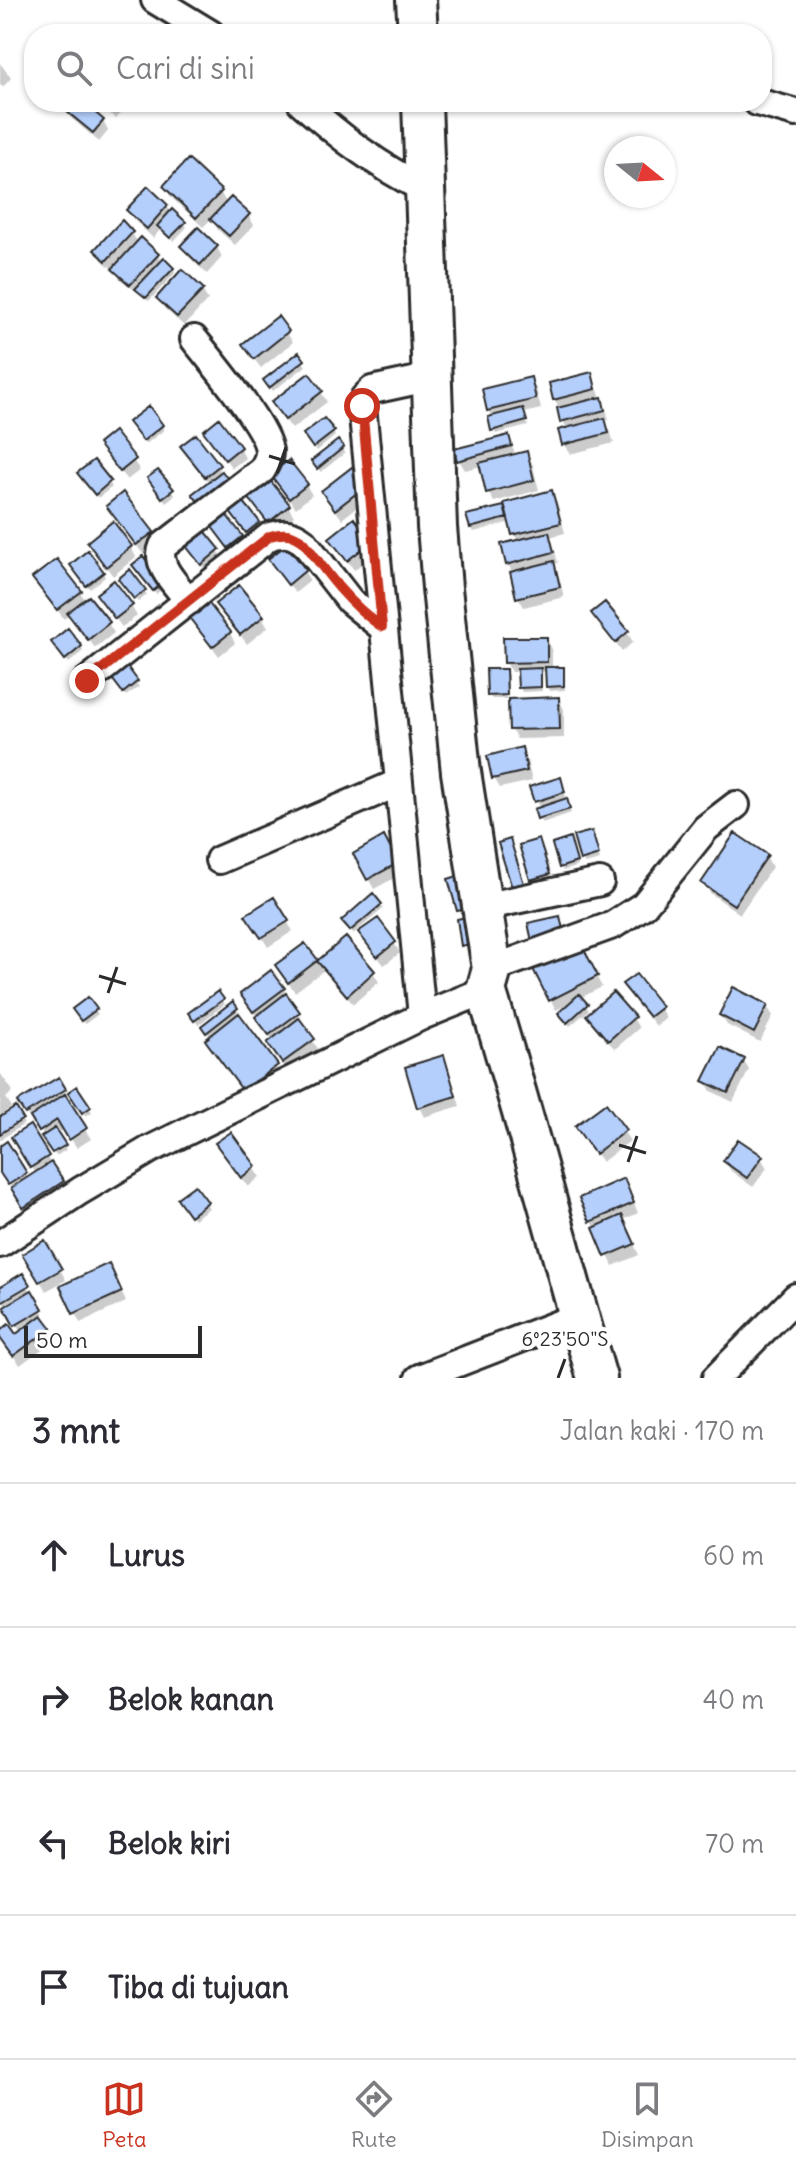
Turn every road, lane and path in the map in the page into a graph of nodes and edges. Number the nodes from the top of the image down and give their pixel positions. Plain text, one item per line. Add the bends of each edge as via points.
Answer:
1 (155, 0) edge
2 (416, 0) edge
3 (195, 24) edge
4 (417, 24) edge
5 (772, 106) edge
6 (312, 112) edge
7 (422, 112) edge
8 (796, 113) edge
9 (426, 190) junction
10 (194, 339) dead end
11 (432, 377) junction
12 (189, 601) junction
13 (382, 627) junction
14 (87, 681) dead end
15 (398, 783) junction
16 (736, 805) dead end
17 (219, 860) dead end
18 (600, 882) dead end
19 (483, 907) junction
20 (489, 979) junction
21 (422, 1016) junction
22 (0, 1244) edge
23 (796, 1297) edge
24 (579, 1316) junction
25 (419, 1378) edge
26 (597, 1378) edge
27 (716, 1378) edge

1 - 3 street
2 - 4 street
5 - 8 street
6 - 9 street via 390,172
7 - 9 street
9 - 11 street
10 - 12 street via 249,410 269,451 262,470 163,546 161,564
11 - 13 street via 372,390 362,406
11 - 19 street via 442,588 461,772
12 - 13 street via 270,536 286,533 304,542 350,601
12 - 14 street
13 - 15 street
15 - 17 street
15 - 21 street
16 - 20 street via 706,828 644,905 613,925
18 - 19 street
19 - 20 street
20 - 21 street
20 - 24 street
21 - 22 street via 149,1150
23 - 27 street
24 - 25 street
24 - 26 street

